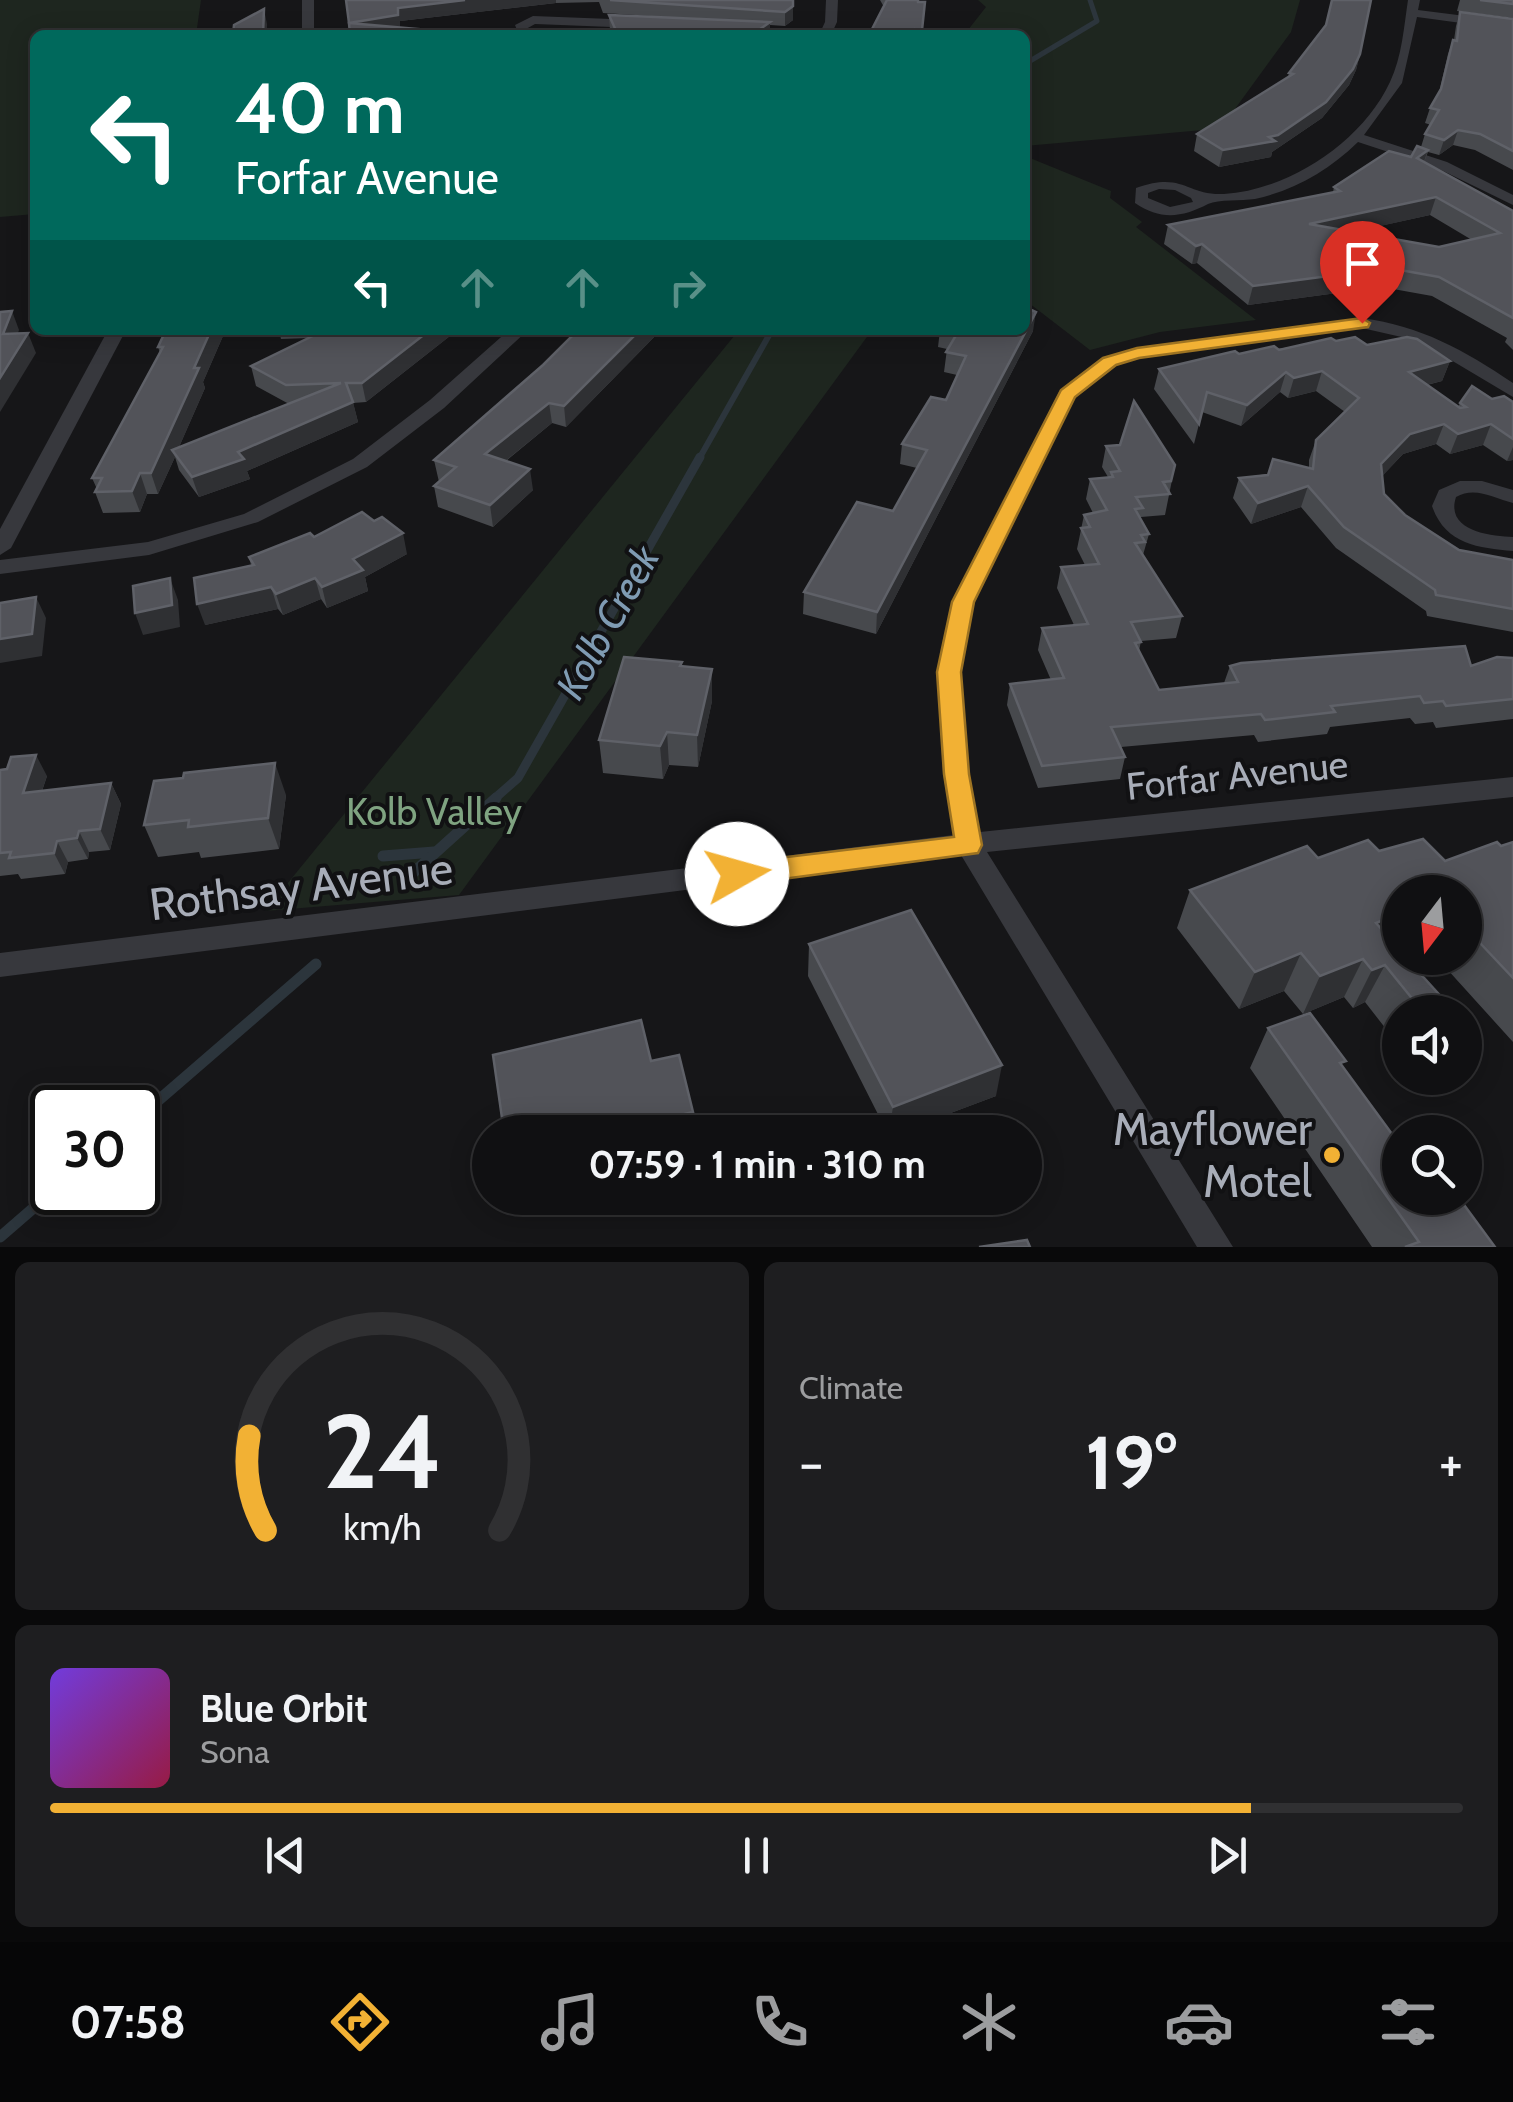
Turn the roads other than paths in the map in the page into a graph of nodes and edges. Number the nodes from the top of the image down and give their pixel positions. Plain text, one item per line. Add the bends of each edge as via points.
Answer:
1 (308, 0) edge
2 (832, 0) edge
3 (1412, 7) edge
4 (624, 24) junction
5 (656, 24) edge
6 (1513, 26) edge
7 (731, 29) edge
8 (308, 30) edge
9 (521, 30) edge
10 (599, 30) edge
11 (742, 30) edge
12 (827, 30) edge
13 (1357, 137) junction
14 (1202, 199) dead end
15 (1513, 201) edge
16 (115, 335) edge
17 (514, 335) edge
18 (1513, 391) edge
19 (1513, 497) edge
20 (1513, 544) edge
21 (0, 548) edge
22 (0, 567) edge
23 (1513, 787) edge
24 (969, 845) junction
25 (0, 965) edge
26 (1216, 1247) edge

1 - 8 street
2 - 12 street
3 - 6 street
3 - 13 street via 1396,84
4 - 5 street
4 - 9 street via 533,20
4 - 10 street
7 - 11 street
13 - 14 street via 1281,189
13 - 15 street via 1442,165
16 - 21 street
17 - 22 street via 360,463 251,518 149,548
18 - 24 street via 1430,336 1362,323 1137,353 1110,362 1067,394 963,602 949,672
19 - 20 street via 1462,488 1440,502 1441,513 1458,530
23 - 24 street, Forfar Avenue
24 - 25 street, Rothsay Avenue
24 - 26 street

